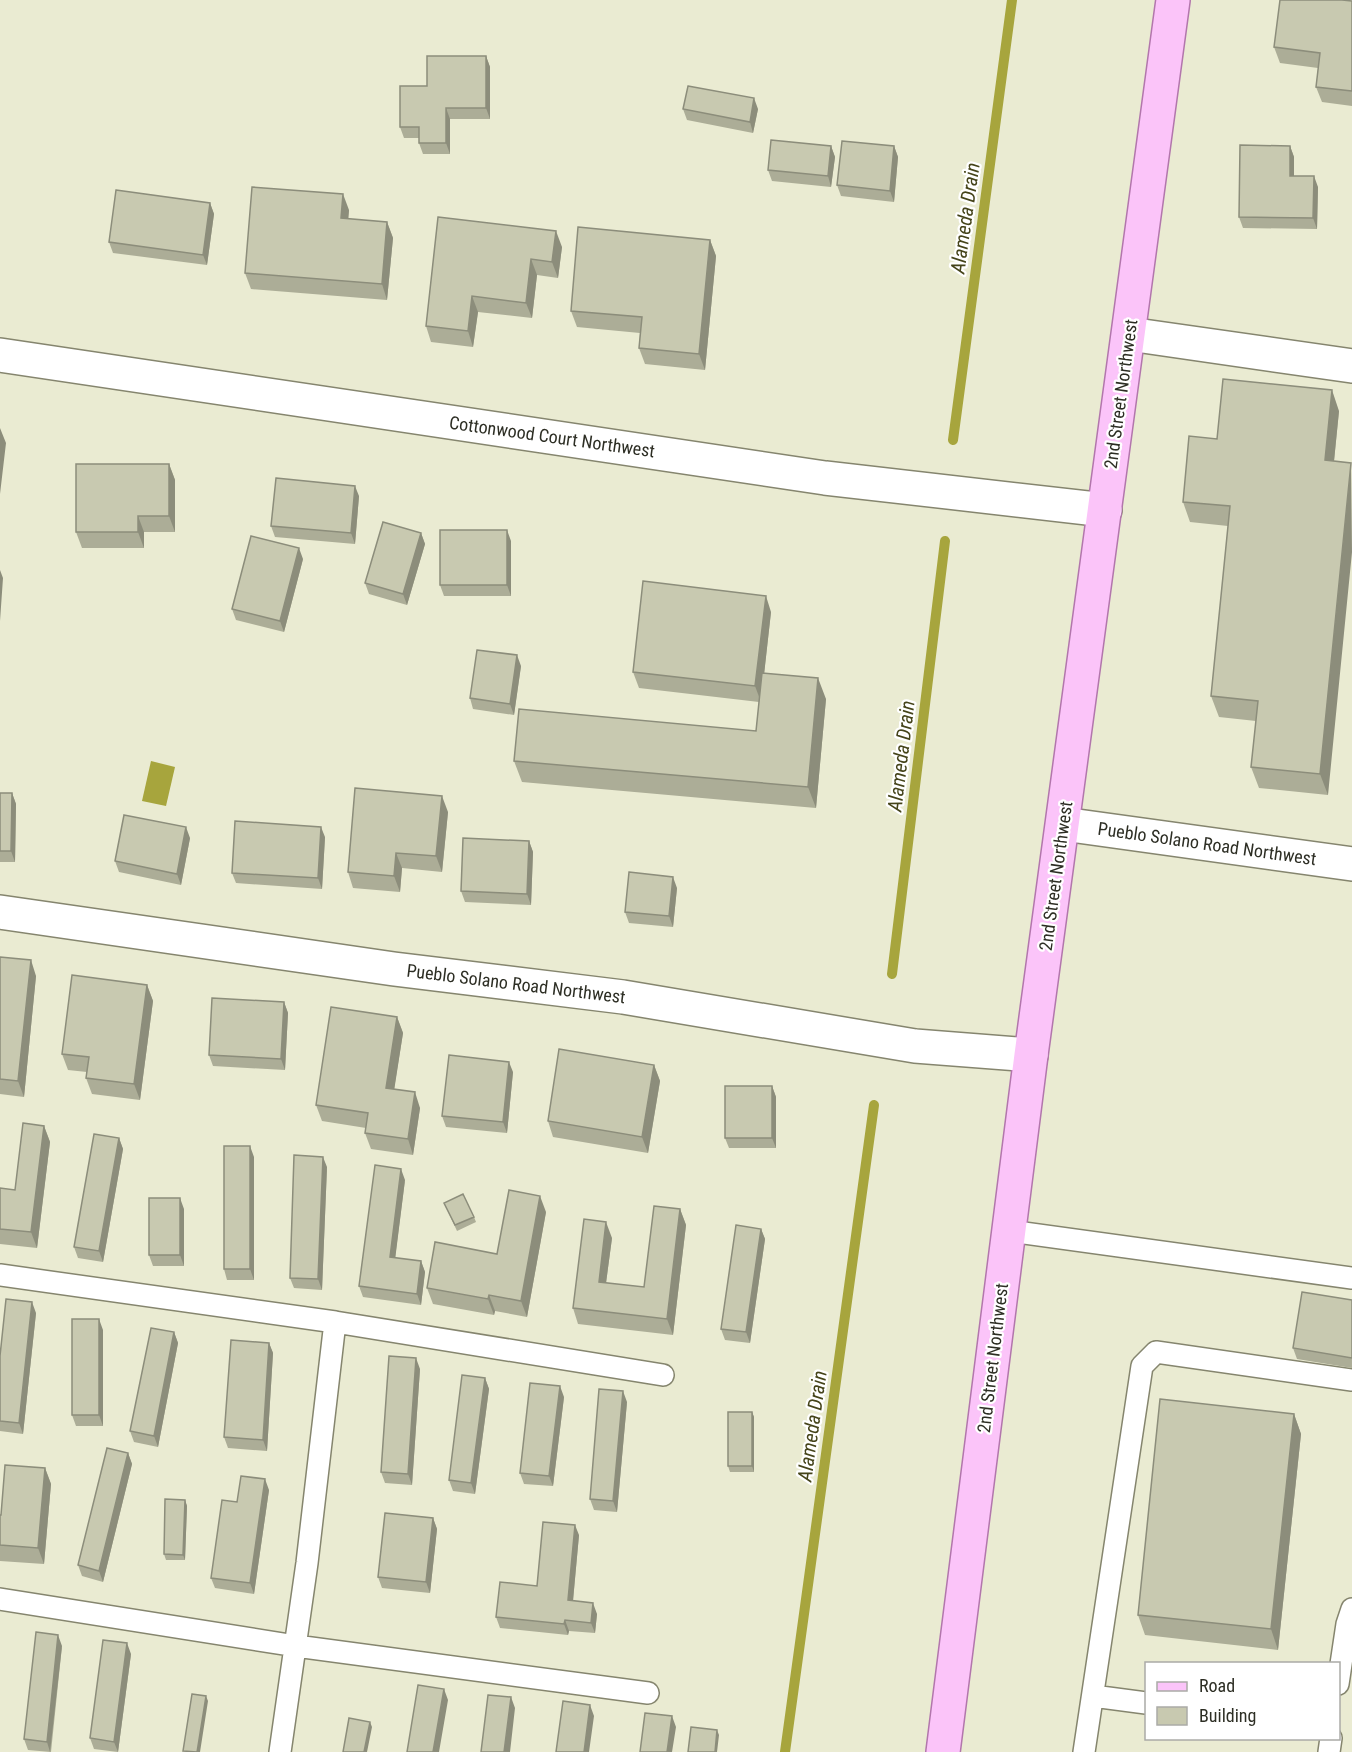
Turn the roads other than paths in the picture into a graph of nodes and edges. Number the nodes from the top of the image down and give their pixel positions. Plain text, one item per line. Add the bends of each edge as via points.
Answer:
1 (1173, 0) edge
2 (1129, 334) junction
3 (0, 355) edge
4 (1352, 366) edge
5 (1105, 510) junction
6 (1063, 824) junction
7 (1352, 864) edge
8 (0, 912) edge
9 (1031, 1055) junction
10 (1009, 1231) junction
11 (0, 1275) edge
12 (1352, 1278) edge
13 (335, 1322) junction
14 (663, 1375) dead end
15 (1352, 1380) edge
16 (0, 1599) edge
17 (1352, 1609) edge
18 (296, 1646) junction
19 (1340, 1671) edge
20 (648, 1693) dead end
21 (1093, 1696) junction
22 (1145, 1702) edge
23 (280, 1752) edge
24 (943, 1752) edge
25 (1084, 1752) edge

1 - 2 main road, 2nd Street Northwest
2 - 4 street
2 - 5 main road, 2nd Street Northwest
3 - 5 street, Cottonwood Court Northwest via 825,478
5 - 6 main road, 2nd Street Northwest
6 - 7 street, Pueblo Solano Road Northwest
6 - 9 main road, 2nd Street Northwest
8 - 9 street, Pueblo Solano Road Northwest via 393,969 623,997 915,1046
9 - 10 main road, 2nd Street Northwest
10 - 12 lane
10 - 24 main road, 2nd Street Northwest
11 - 13 lane
13 - 14 lane
13 - 18 lane
15 - 21 lane via 1155,1352 1142,1366
16 - 18 lane
17 - 19 lane
18 - 20 lane
18 - 23 lane
21 - 22 lane
21 - 25 lane

